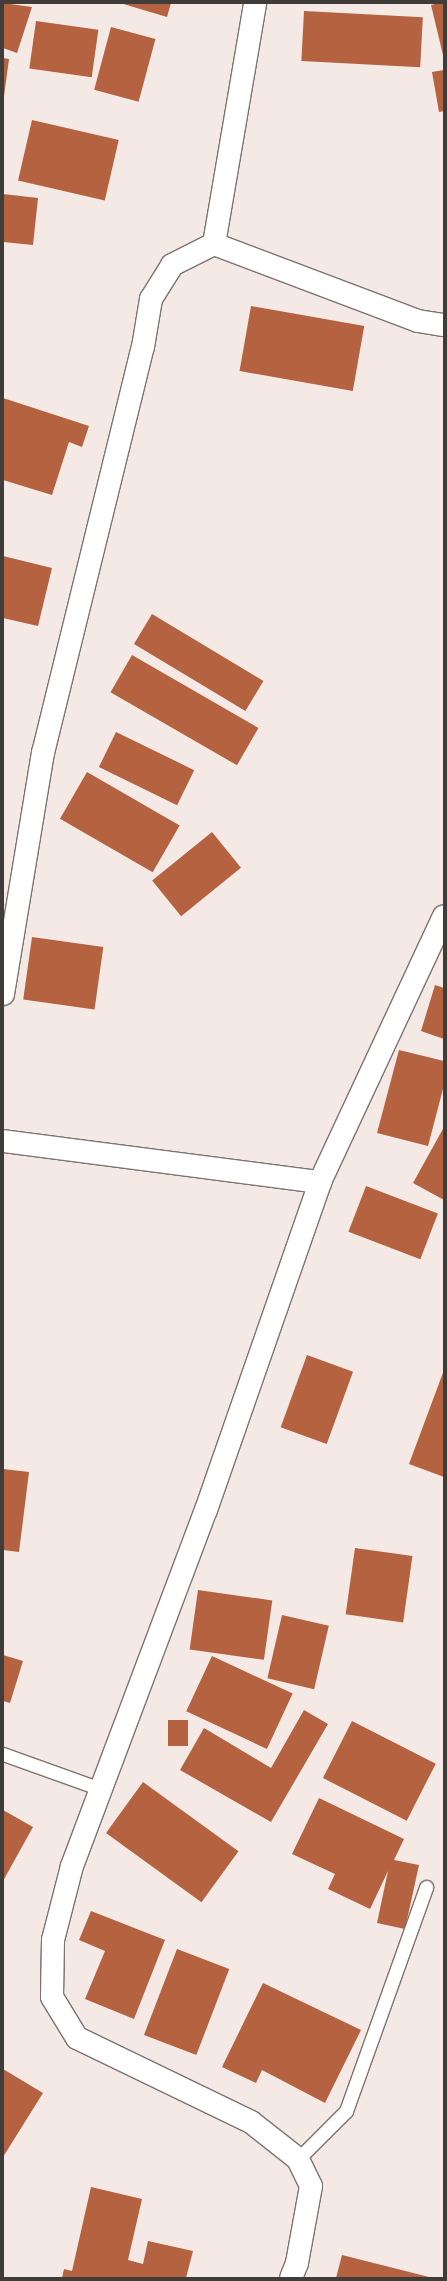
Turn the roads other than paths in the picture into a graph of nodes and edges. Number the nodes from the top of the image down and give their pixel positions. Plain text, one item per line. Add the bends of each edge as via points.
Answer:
1 (256, 3) edge
2 (214, 244) junction
3 (444, 325) edge
4 (444, 916) edge
5 (3, 994) edge
6 (3, 1141) edge
7 (320, 1182) junction
8 (3, 1754) edge
9 (101, 1789) junction
10 (426, 1887) dead end
11 (298, 2160) junction
12 (291, 2278) edge

1 - 2 street
2 - 3 street via 418,321
2 - 5 street via 172,265 151,299 143,347 43,754
4 - 7 street
6 - 7 street
7 - 9 street via 206,1510
8 - 9 lane
9 - 11 street via 72,1866 53,1940 52,1997 77,2038 251,2122
10 - 11 lane via 346,2111
11 - 12 street via 311,2186 297,2263

